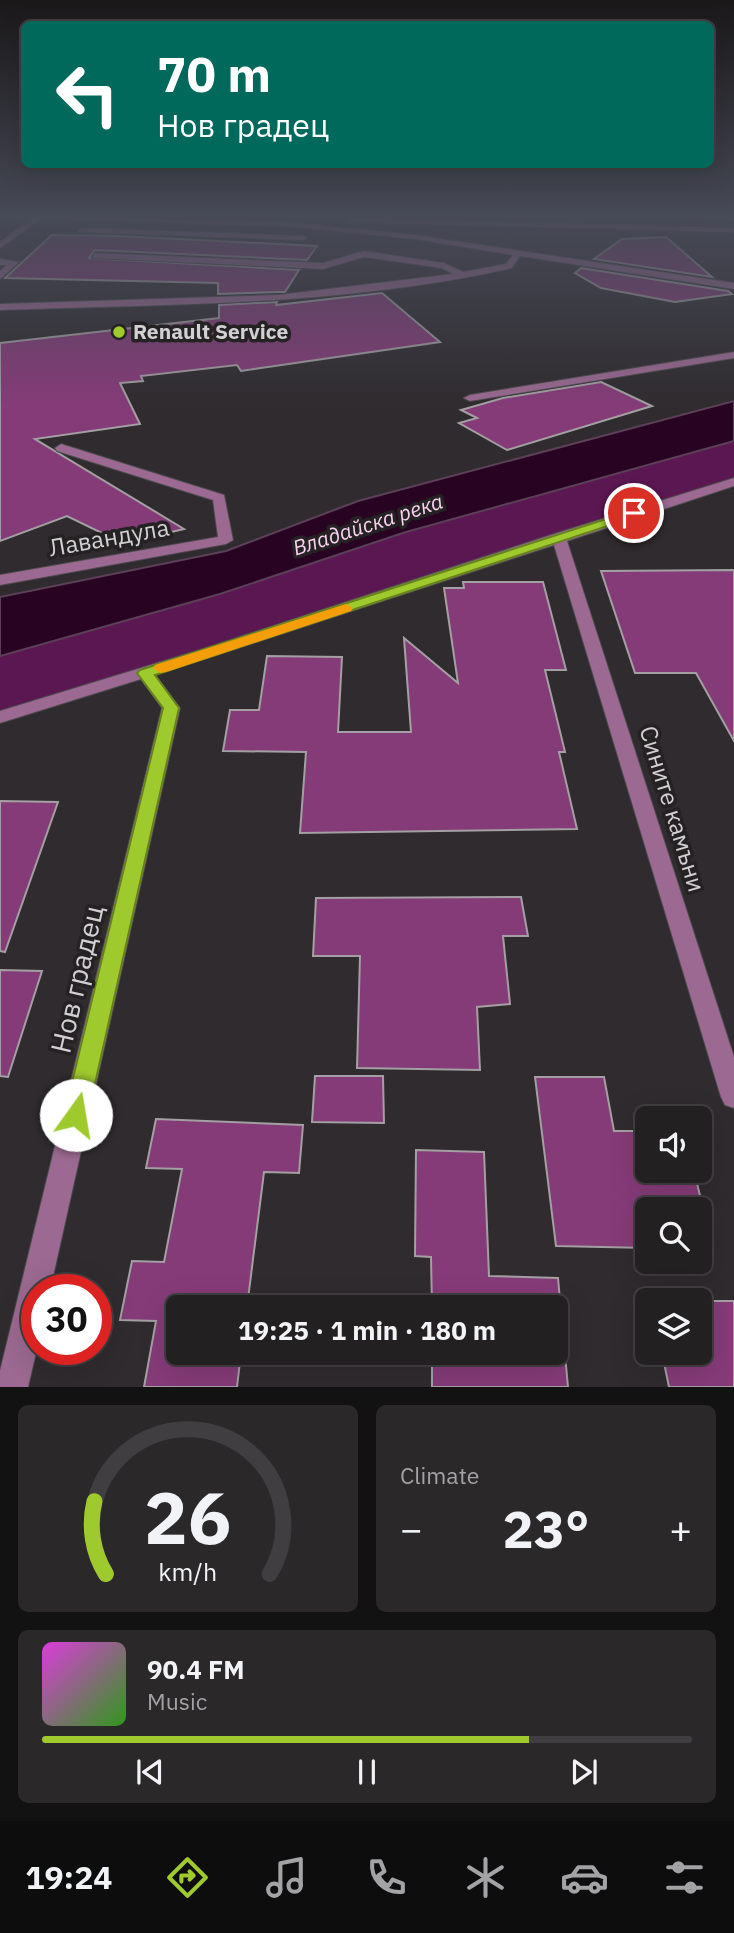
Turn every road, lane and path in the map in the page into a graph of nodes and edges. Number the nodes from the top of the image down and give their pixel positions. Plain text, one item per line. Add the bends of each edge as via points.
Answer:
1 (424, 280) edge
2 (693, 280) edge
3 (734, 286) edge
4 (0, 307) edge
5 (734, 355) edge
6 (470, 398) dead end
7 (61, 448) dead end
8 (734, 482) edge
9 (559, 537) junction
10 (0, 580) edge
11 (145, 673) junction
12 (0, 718) edge
13 (734, 1097) edge
14 (12, 1387) edge

1 - 4 street via 278,298
2 - 3 street
5 - 6 street
7 - 10 street, Лавандула via 219,498 226,540
8 - 9 street
9 - 11 street
9 - 13 street, Сините камъни
11 - 12 street
11 - 14 street, Нов градец via 171,708

